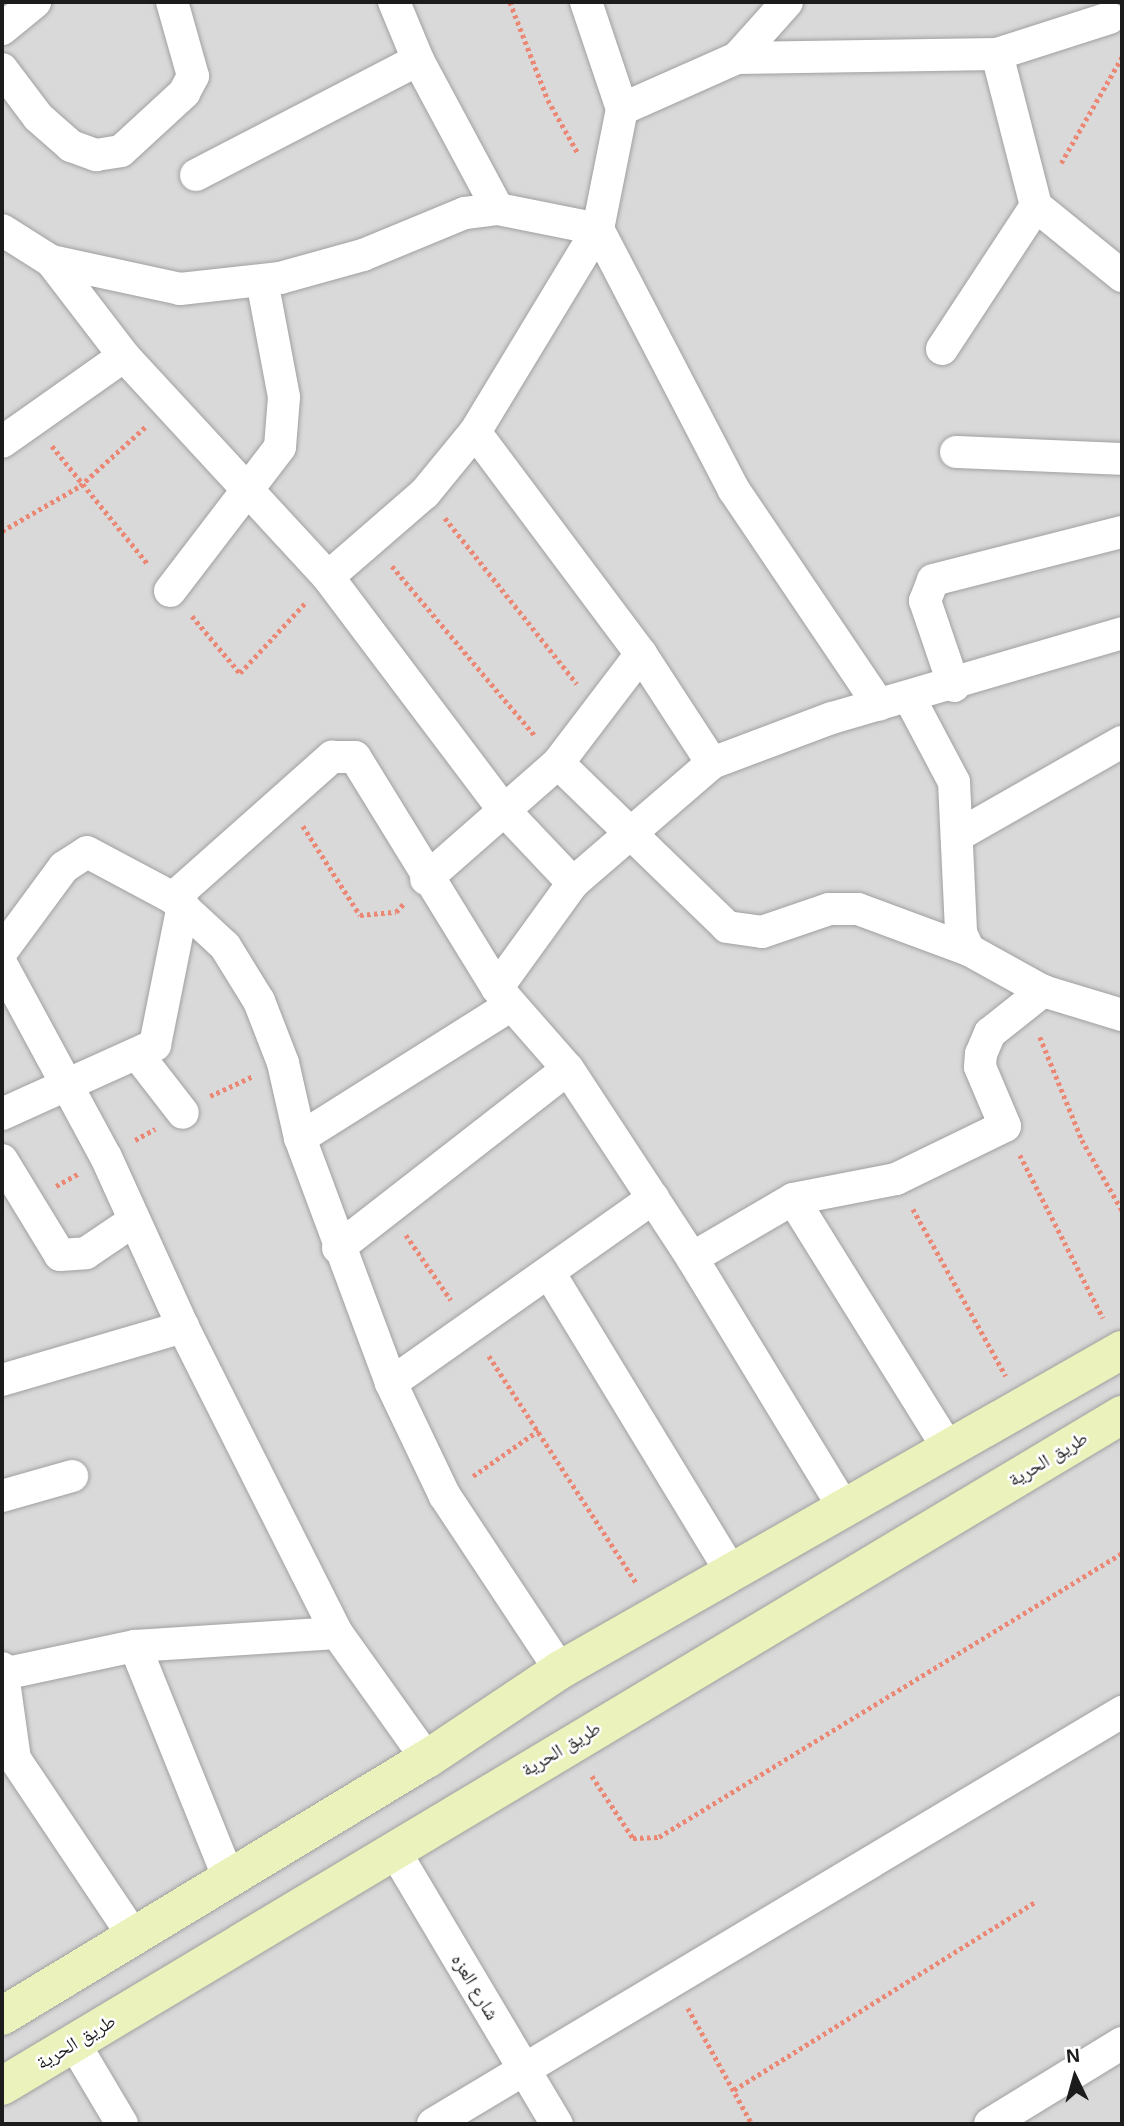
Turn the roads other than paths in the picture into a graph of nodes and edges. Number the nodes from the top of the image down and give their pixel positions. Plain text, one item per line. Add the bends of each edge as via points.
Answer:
1 (35, 2) edge
2 (172, 2) edge
3 (394, 2) edge
4 (586, 2) edge
5 (787, 2) edge
6 (1109, 15) edge
7 (2, 29) edge
8 (997, 54) junction
9 (737, 58) junction
10 (418, 60) junction
11 (2, 69) edge
12 (622, 109) junction
13 (196, 175) dead end
14 (1035, 206) junction
15 (498, 209) junction
16 (598, 229) junction
17 (2, 230) edge
18 (51, 261) junction
19 (1122, 276) edge
20 (262, 281) junction
21 (942, 349) dead end
22 (124, 356) junction
23 (475, 432) junction
24 (2, 442) edge
25 (956, 452) dead end
26 (1122, 459) edge
27 (249, 490) junction
28 (1122, 532) edge
29 (328, 577) junction
30 (170, 591) road end
31 (1122, 633) edge
32 (642, 654) junction
33 (954, 686) junction
34 (909, 697) junction
35 (879, 705) junction
36 (1122, 743) edge
37 (558, 763) junction
38 (712, 763) junction
39 (503, 808) junction
40 (628, 832) junction
41 (957, 836) junction
42 (426, 879) junction
43 (573, 883) junction
44 (178, 901) junction
45 (969, 950) junction
46 (2, 951) edge
47 (2, 965) edge
48 (504, 997) junction
49 (1035, 997) junction
50 (1122, 1015) edge
51 (138, 1055) junction
52 (568, 1069) junction
53 (67, 1086) junction
54 (183, 1113) dead end
55 (2, 1114) edge
56 (300, 1138) junction
57 (2, 1160) edge
58 (653, 1198) junction
59 (793, 1199) junction
60 (132, 1223) junction
61 (338, 1248) junction
62 (692, 1258) junction
63 (550, 1274) junction
64 (183, 1328) junction
65 (1121, 1351) edge
66 (2, 1380) edge
67 (391, 1383) junction
68 (1122, 1415) edge
69 (948, 1448) junction
70 (72, 1476) dead end
71 (2, 1496) edge
72 (844, 1508) junction
73 (731, 1572) junction
74 (337, 1633) junction
75 (135, 1646) junction
76 (560, 1670) junction
77 (2, 1671) edge
78 (1122, 1712) edge
79 (427, 1759) junction
80 (8, 1762) edge
81 (394, 1850) junction
82 (230, 1881) junction
83 (135, 1938) junction
84 (2, 2016) edge
85 (74, 2043) junction
86 (1122, 2043) edge
87 (524, 2070) junction
88 (2, 2086) edge
89 (122, 2124) edge
90 (433, 2124) edge
91 (557, 2124) edge
92 (990, 2124) edge

1 - 7 street
2 - 11 street via 193,76 184,93 121,151 96,155 71,146 37,117
3 - 10 street
4 - 12 street
5 - 9 street
6 - 8 street
8 - 9 street
8 - 14 street
9 - 12 street
10 - 13 street
10 - 15 street
12 - 16 street
14 - 19 street
14 - 21 street
15 - 16 street
15 - 20 street via 465,213 363,254
16 - 23 street
16 - 35 street via 734,490
17 - 18 street
18 - 20 street via 180,289
18 - 22 street
20 - 27 street via 285,413 273,463
22 - 24 street
22 - 27 street
23 - 29 street via 425,493
23 - 32 street
25 - 26 street
27 - 29 street
27 - 30 street
28 - 33 street via 933,580 925,601
29 - 39 street
31 - 33 street
32 - 37 street
32 - 38 street
33 - 34 street
34 - 35 street
34 - 41 street via 954,782
35 - 38 street
36 - 41 street
37 - 39 street
37 - 40 street
38 - 40 street
39 - 42 street
39 - 43 street
40 - 43 street
40 - 45 street via 737,931 762,932 829,909 858,909
41 - 45 street via 961,933
42 - 44 street via 351,754 332,757 283,796
42 - 48 street
43 - 48 street
44 - 46 street via 100,854 83,852 64,867
44 - 51 street via 159,1037
44 - 56 street via 244,972 283,1063
45 - 49 street
47 - 53 street
48 - 52 street
48 - 56 street
49 - 50 street
49 - 59 street via 990,1033 981,1054 980,1067 1005,1126 896,1179
51 - 53 street
51 - 54 street
52 - 58 street
52 - 61 street
53 - 55 street
53 - 60 street
56 - 61 street
57 - 60 street via 60,1255 86,1253
58 - 62 street
58 - 63 street
59 - 62 street
59 - 69 street
60 - 64 street
61 - 67 street
62 - 72 street
63 - 67 street
63 - 73 street
64 - 66 street
64 - 74 street
65 - 69 main road
67 - 76 street via 445,1496
68 - 81 main road, طريق الحرية
69 - 72 main road
70 - 71 street
72 - 73 main road
73 - 76 main road
74 - 75 street
74 - 79 street
75 - 77 street
75 - 82 street
76 - 79 main road
77 - 80 street
78 - 87 street
79 - 82 main road
80 - 83 street
81 - 85 main road, طريق الحرية
81 - 87 street, شارع العزه
82 - 83 main road
83 - 84 main road
85 - 88 main road, طريق الحرية
85 - 89 street
86 - 92 street
87 - 90 street
87 - 91 street, شارع العزه

